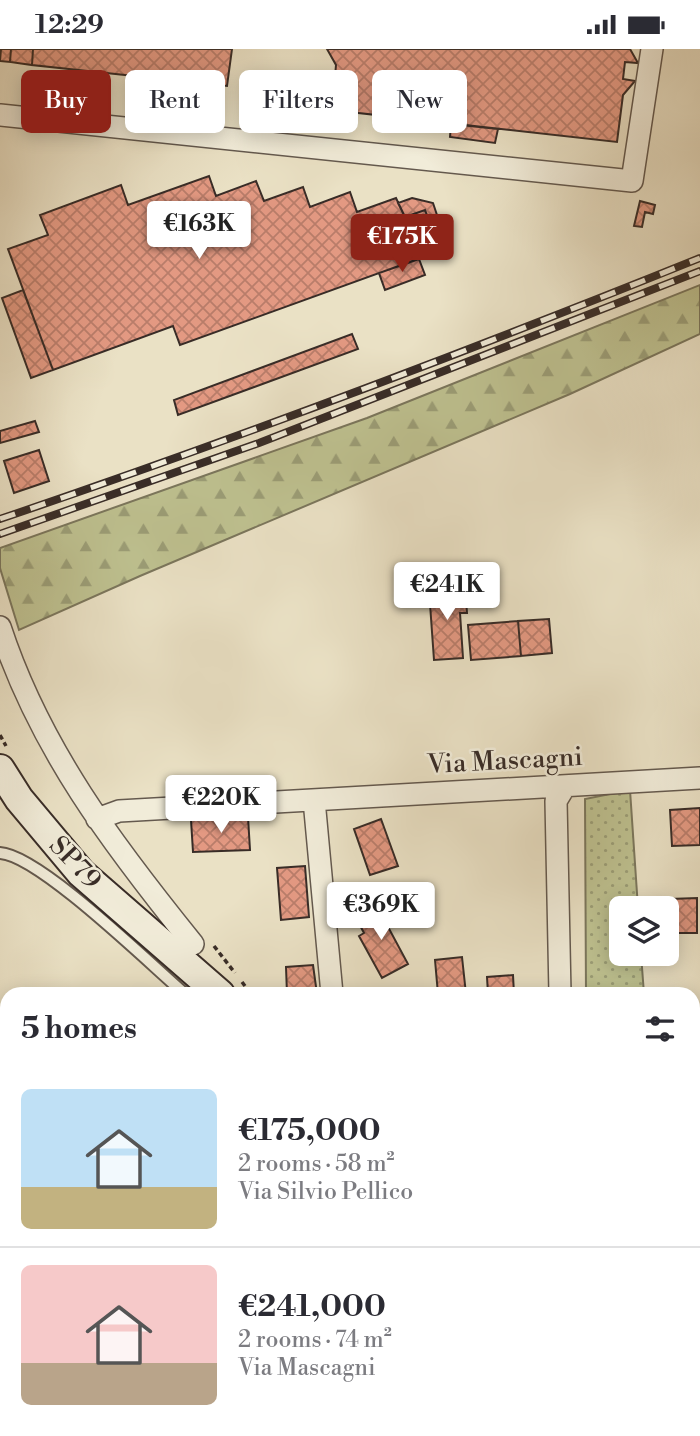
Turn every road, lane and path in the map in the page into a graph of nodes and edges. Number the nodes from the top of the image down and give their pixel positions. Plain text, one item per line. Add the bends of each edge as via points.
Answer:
1 (652, 49) edge
2 (0, 115) edge
3 (0, 627) edge
4 (0, 769) edge
5 (700, 778) edge
6 (565, 786) junction
7 (314, 800) junction
8 (97, 820) junction
9 (0, 853) edge
10 (193, 944) dead end
11 (177, 987) edge
12 (208, 987) edge
13 (331, 987) edge
14 (560, 987) edge

1 - 2 street via 632,181
3 - 8 street, SP79 via 20,686 49,744
4 - 12 main road, SP79 / SP79 via 81,873
5 - 6 street, Via Mascagni
6 - 7 street, Via Mascagni
6 - 14 street via 556,801
7 - 8 street, Via Mascagni via 119,811
7 - 13 street
8 - 10 street, SP79
9 - 11 lane via 10,853 43,873

